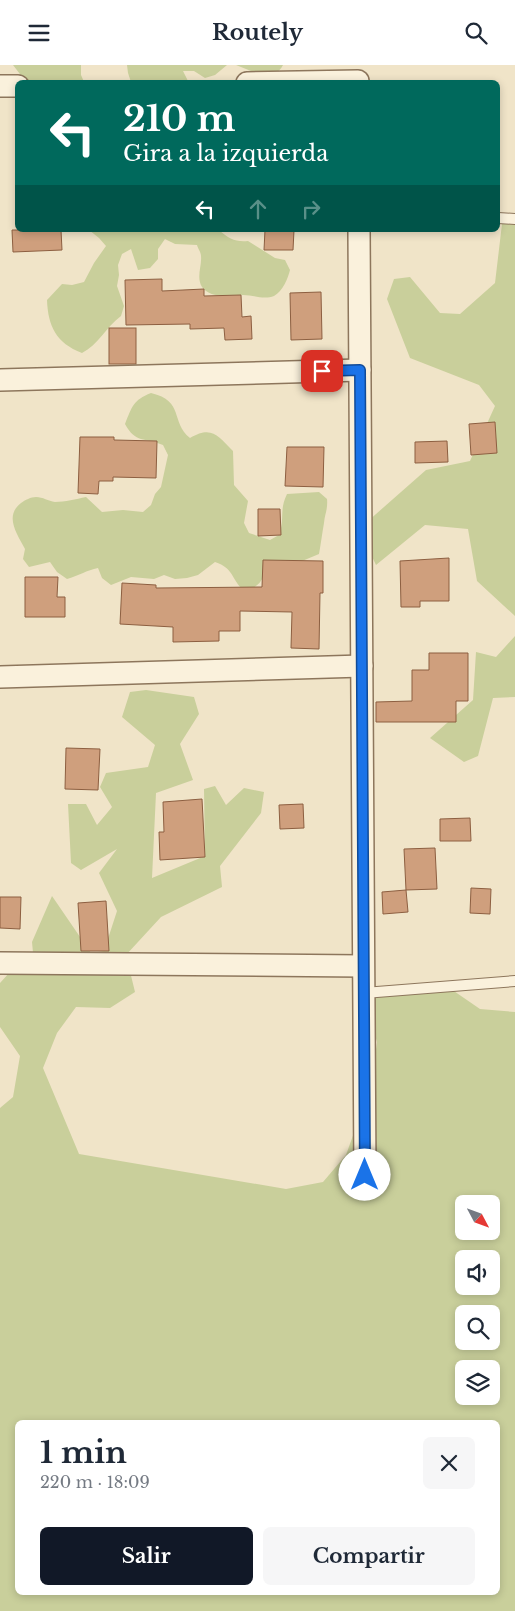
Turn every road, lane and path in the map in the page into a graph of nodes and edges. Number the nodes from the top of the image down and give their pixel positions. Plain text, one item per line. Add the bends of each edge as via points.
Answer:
1 (358, 76) edge
2 (295, 80) edge
3 (15, 85) edge
4 (0, 86) edge
5 (500, 218) edge
6 (515, 219) edge
7 (359, 232) edge
8 (360, 370) junction
9 (0, 380) edge
10 (362, 666) junction
11 (0, 677) edge
12 (0, 963) edge
13 (363, 966) junction
14 (515, 981) edge
15 (364, 993) junction
16 (365, 1175) dead end

1 - 2 street
3 - 4 street
5 - 6 lane
7 - 8 street
8 - 9 street
8 - 10 street
10 - 11 street
10 - 13 street
12 - 13 street
13 - 15 street
14 - 15 lane
15 - 16 street

